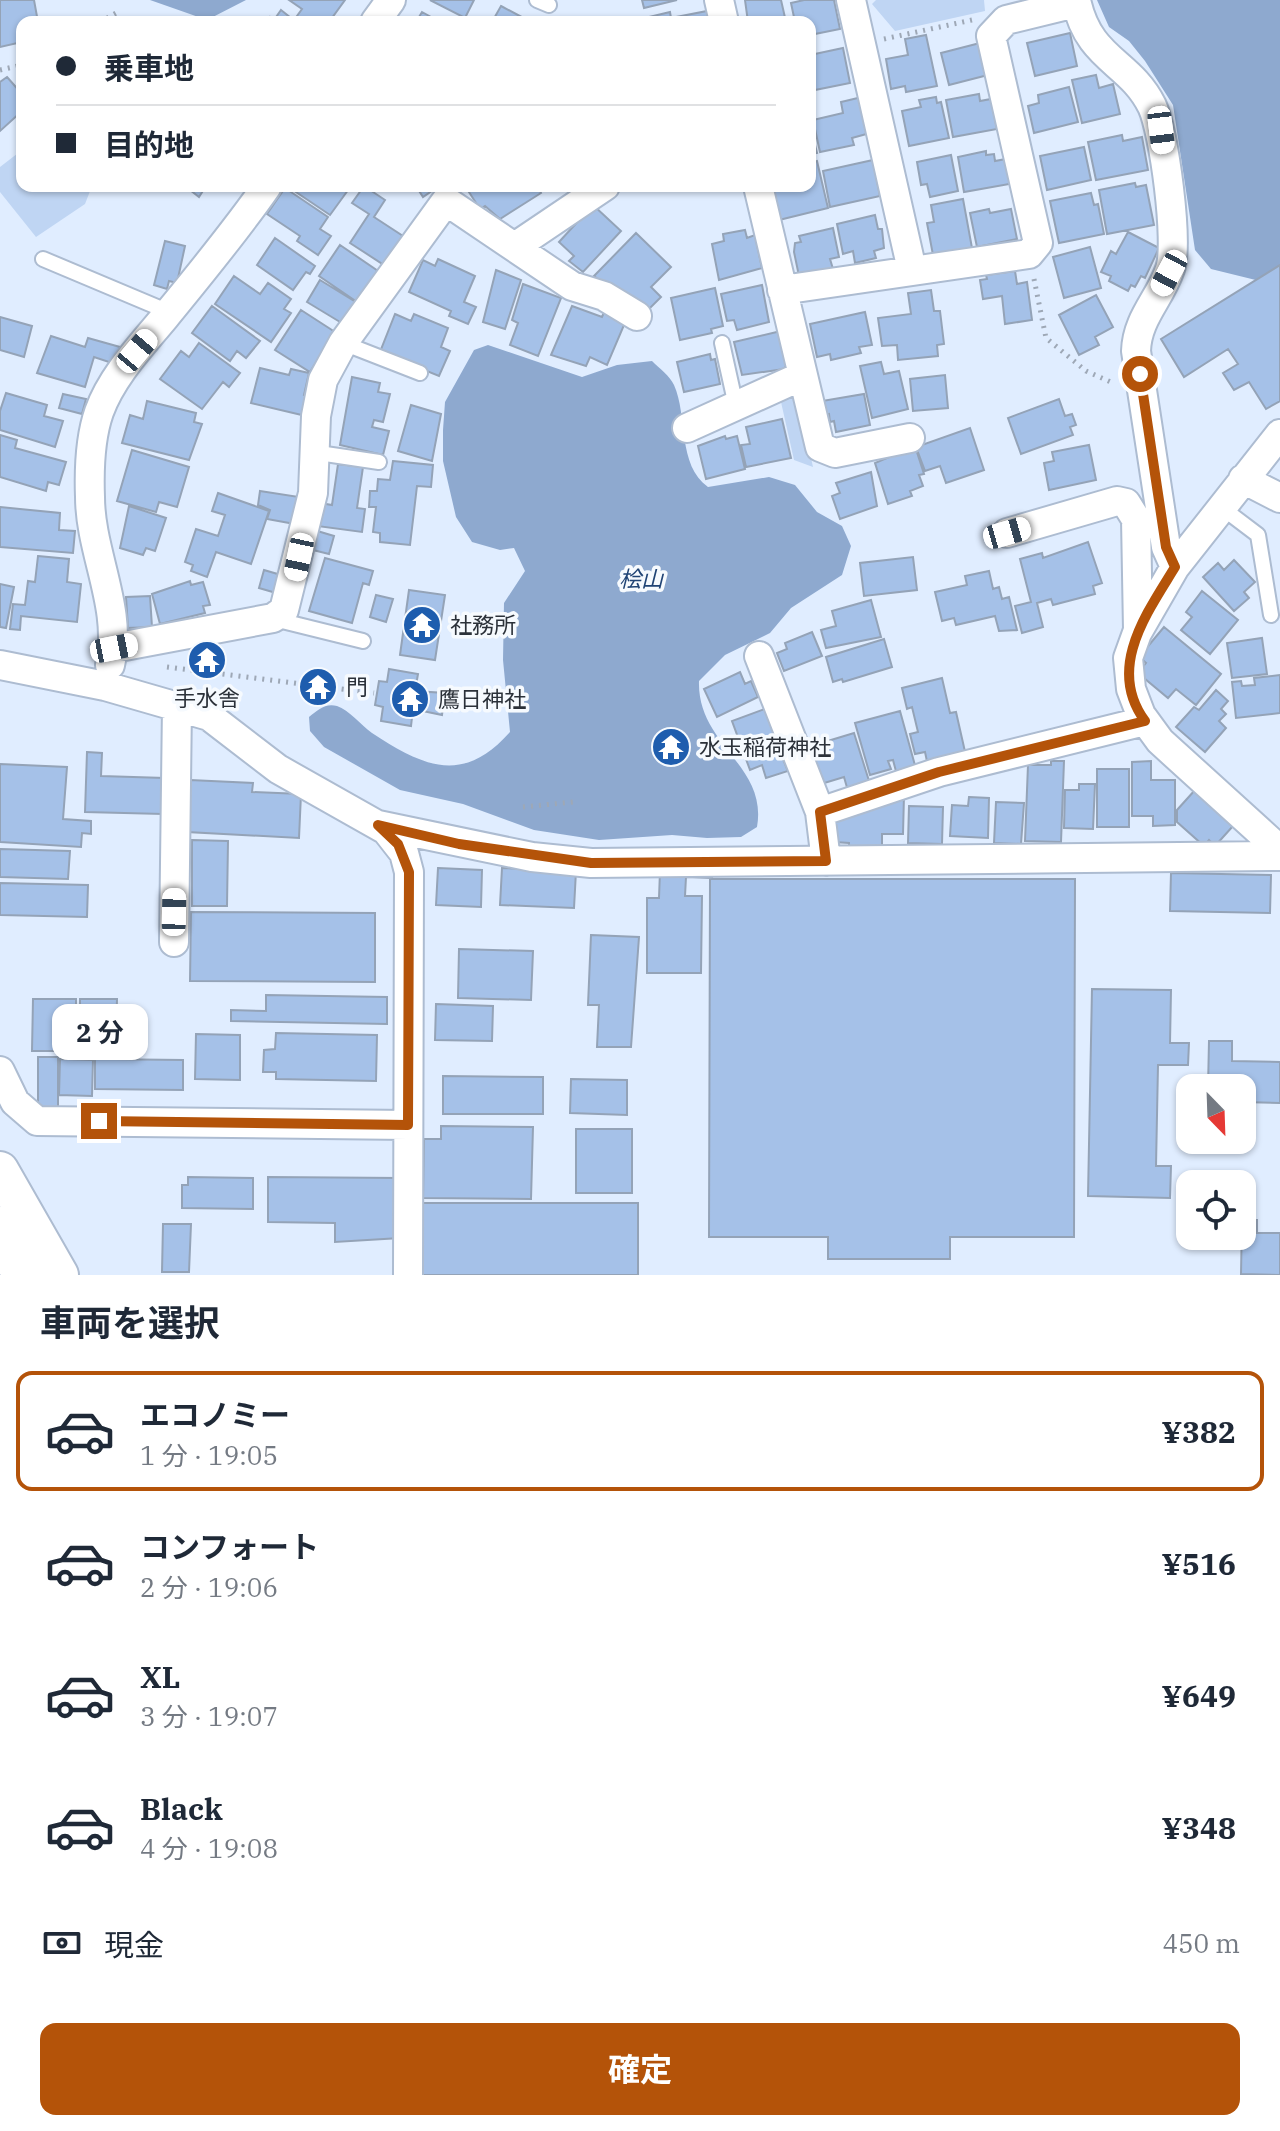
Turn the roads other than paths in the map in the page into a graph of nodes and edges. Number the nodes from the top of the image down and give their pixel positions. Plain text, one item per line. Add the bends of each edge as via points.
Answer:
1 (851, 0) edge
2 (1076, 2) edge
3 (263, 192) edge
4 (596, 192) edge
5 (759, 192) edge
6 (516, 246) junction
7 (43, 259) dead end
8 (912, 270) junction
9 (782, 290) junction
10 (169, 312) junction
11 (637, 316) dead end
12 (343, 343) junction
13 (722, 343) dead end
14 (420, 373) dead end
15 (802, 376) junction
16 (736, 406) junction
17 (687, 428) dead end
18 (1280, 434) edge
19 (910, 438) dead end
20 (312, 452) junction
21 (379, 462) dead end
22 (1243, 479) junction
23 (1280, 498) edge
24 (1221, 507) junction
25 (1007, 533) dead end
26 (1175, 567) junction
27 (1271, 615) dead end
28 (273, 618) junction
29 (1138, 630) junction
30 (363, 641) dead end
31 (759, 656) dead end
32 (110, 664) junction
33 (0, 665) edge
34 (177, 705) junction
35 (1145, 721) junction
36 (820, 812) junction
37 (378, 825) junction
38 (1280, 850) edge
39 (1280, 856) edge
40 (826, 861) junction
41 (174, 942) dead end
42 (0, 1071) edge
43 (408, 1125) junction
44 (0, 1170) edge
45 (0, 1229) edge
46 (26, 1275) edge
47 (60, 1275) edge
48 (408, 1275) edge

1 - 8 street
2 - 8 street via 1006,20 991,36 1038,243 1029,254
2 - 26 street via 1085,33 1145,94 1161,130 1174,251 1169,273 1136,333 1166,547
3 - 10 street
4 - 6 street
5 - 9 street
6 - 11 street via 572,286 604,296
6 - 12 street via 446,201
7 - 10 lane
8 - 9 street
9 - 15 street
10 - 32 street via 121,370 99,412 89,468 90,521 106,578
12 - 14 lane
12 - 20 street via 323,380
13 - 16 lane
15 - 16 street
15 - 19 street via 817,441 824,450 835,453
16 - 17 street
18 - 22 street
20 - 21 lane
20 - 28 street via 313,493 288,604
22 - 23 street
22 - 24 street
24 - 26 street
24 - 27 lane via 1258,535
25 - 29 street via 1117,501 1126,503 1136,519
26 - 29 street
28 - 30 lane
28 - 32 street
29 - 35 street via 1128,658 1131,689
31 - 36 street
32 - 33 street
32 - 34 street
34 - 37 street via 209,716 278,769
34 - 41 street
35 - 36 street via 939,772
35 - 38 street via 1160,741
36 - 40 street
37 - 40 street via 459,844 591,863
37 - 43 street via 398,844 409,872
39 - 40 street
42 - 43 street via 15,1102 37,1121
43 - 48 street
44 - 47 street
45 - 46 highway

